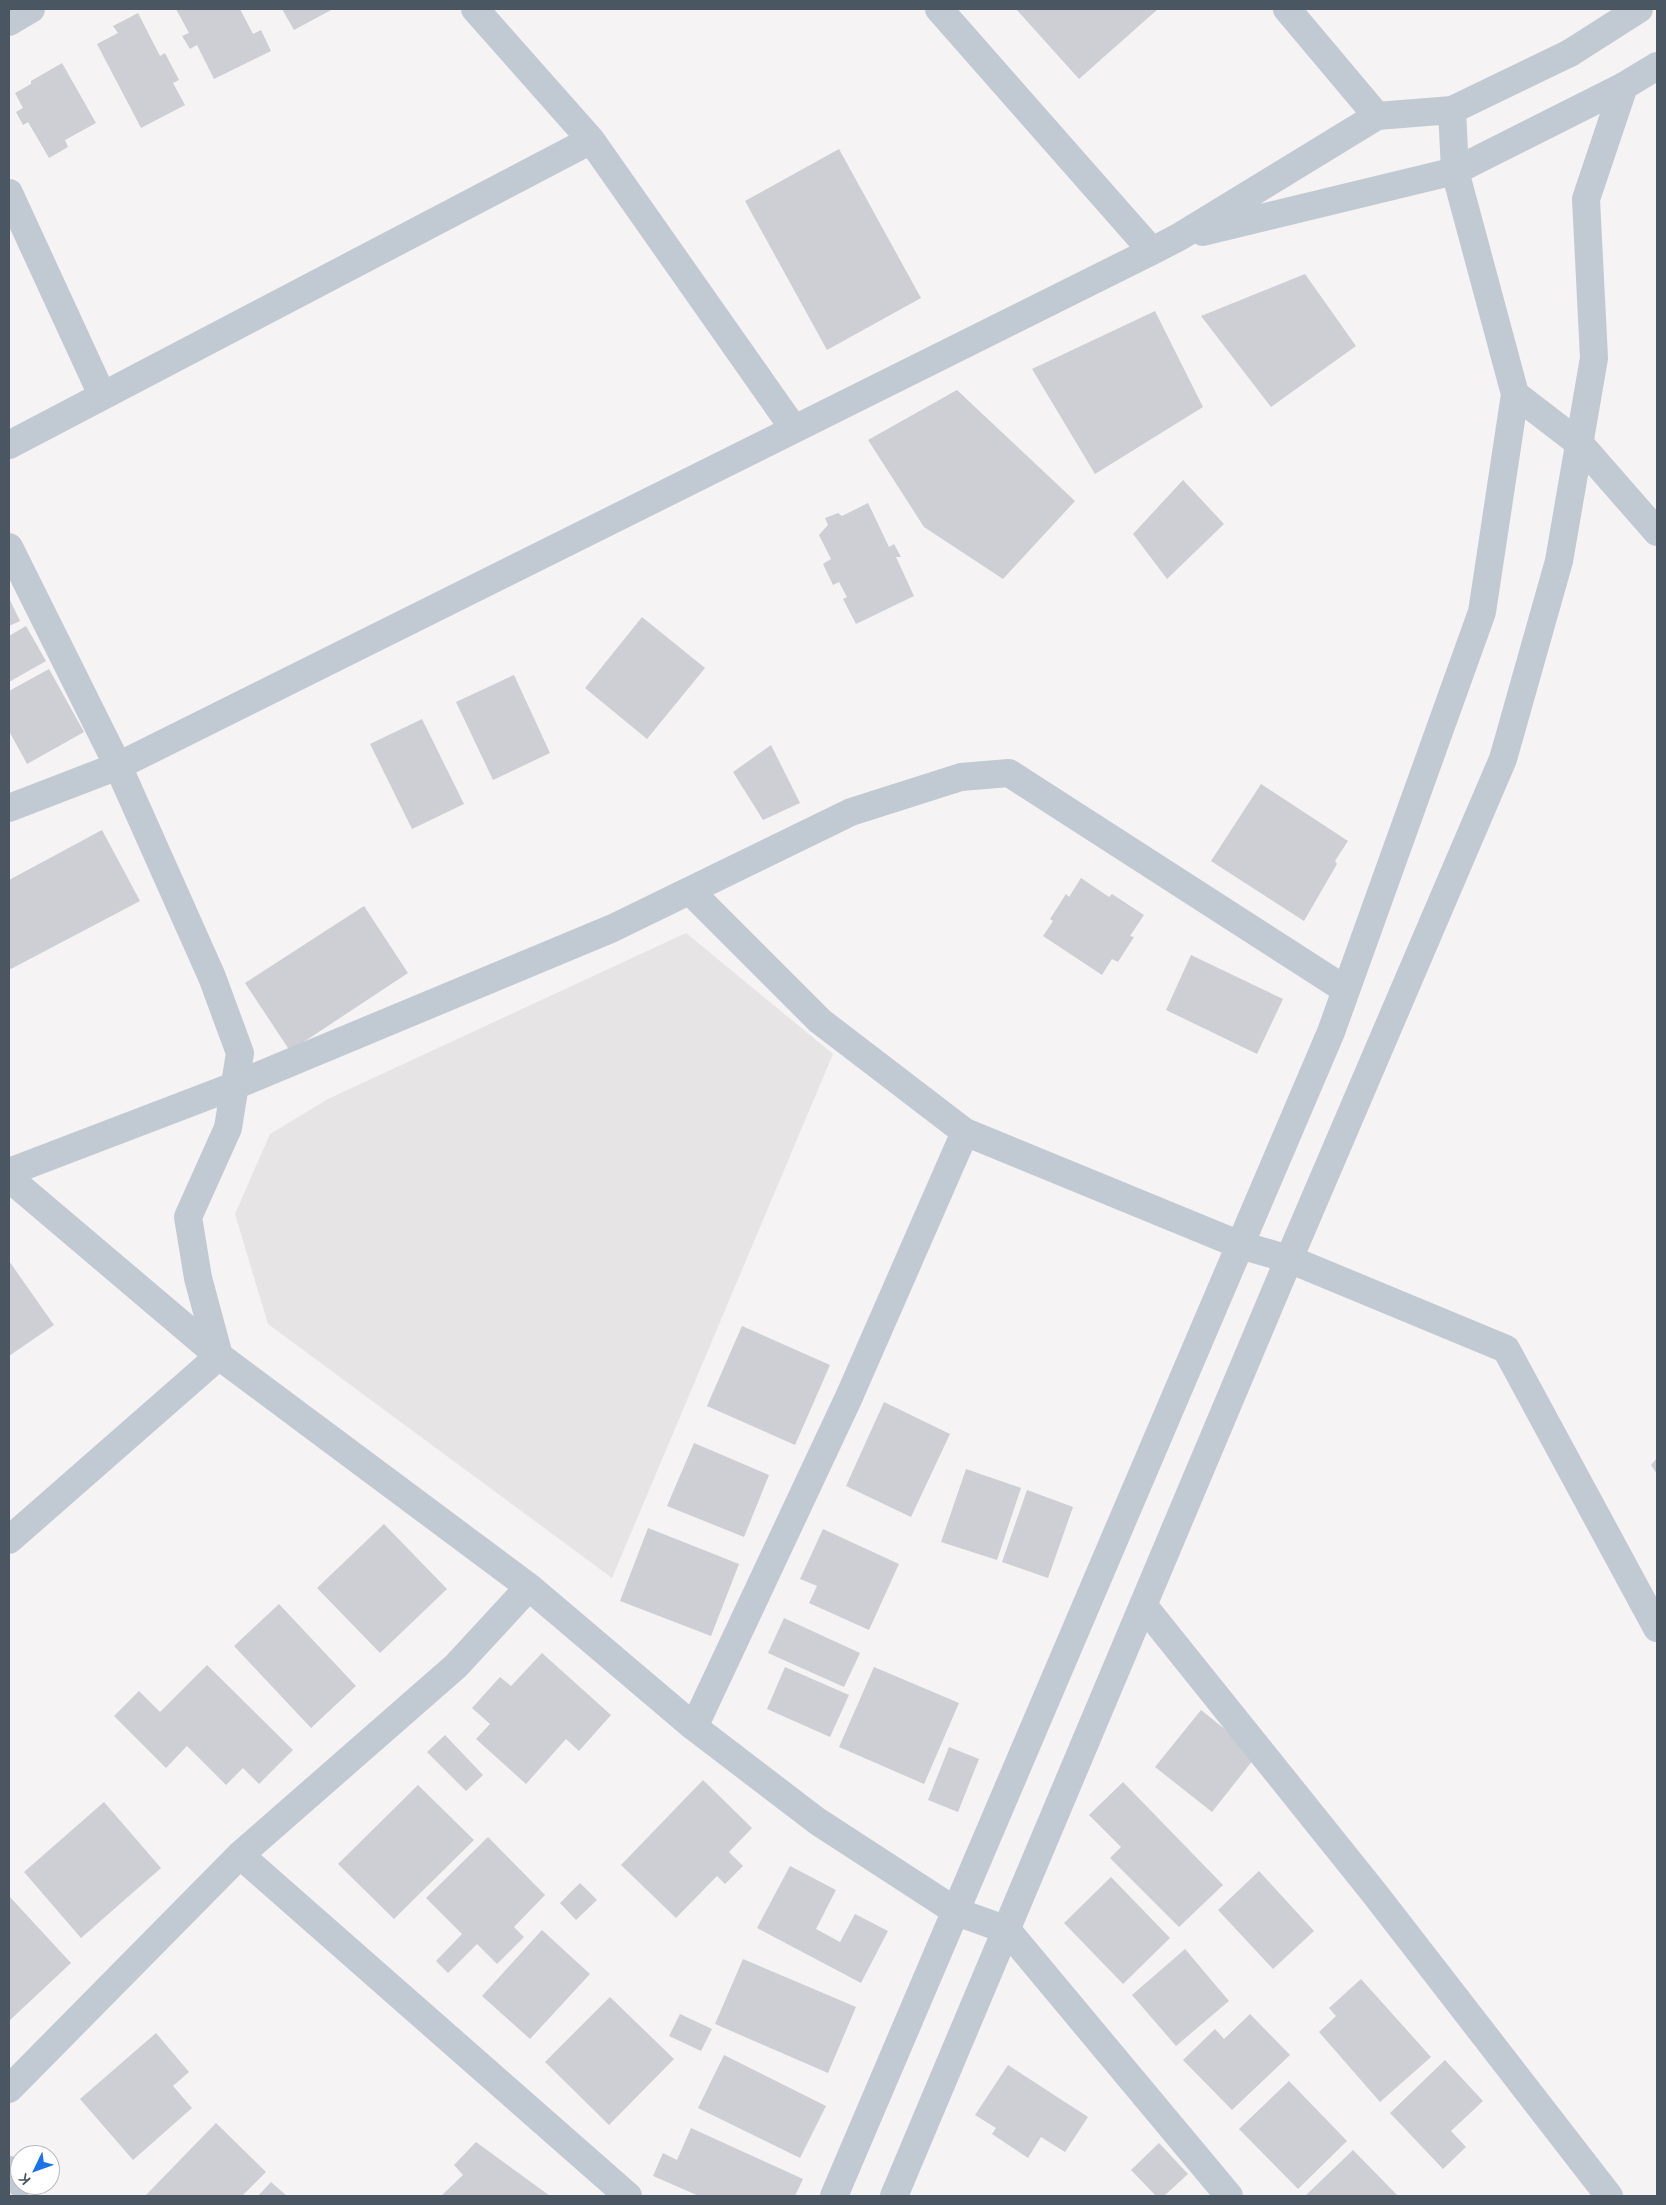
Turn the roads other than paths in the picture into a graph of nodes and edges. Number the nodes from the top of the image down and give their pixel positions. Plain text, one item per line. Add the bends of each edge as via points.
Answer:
1 (31, 9) edge
2 (475, 9) edge
3 (940, 9) edge
4 (1287, 9) edge
5 (1639, 9) edge
6 (9, 22) edge
7 (1657, 66) edge
8 (1624, 86) junction
9 (1452, 110) junction
10 (1377, 116) junction
11 (591, 140) junction
12 (1455, 171) junction
13 (9, 193) edge
14 (1180, 238) junction
15 (1152, 251) junction
16 (1515, 394) junction
17 (102, 395) junction
18 (794, 429) junction
19 (1580, 444) junction
20 (9, 445) edge
21 (1657, 532) edge
22 (9, 547) edge
23 (118, 766) junction
24 (9, 808) edge
25 (690, 891) junction
26 (1346, 990) junction
27 (234, 1086) junction
28 (965, 1132) junction
29 (9, 1172) edge
30 (9, 1178) edge
31 (1240, 1245) junction
32 (1289, 1259) junction
33 (219, 1356) junction
34 (9, 1540) edge
35 (529, 1587) junction
36 (1143, 1605) junction
37 (1657, 1628) edge
38 (694, 1726) junction
39 (240, 1855) junction
40 (957, 1912) junction
41 (1007, 1930) junction
42 (9, 2089) edge
43 (628, 2196) edge
44 (834, 2196) edge
45 (894, 2196) edge
46 (1230, 2196) edge
47 (1609, 2196) edge

1 - 6 street
2 - 11 street
3 - 15 street
4 - 10 street
5 - 9 street, bridge via 1570,53
7 - 8 street, bridge
8 - 12 street
8 - 19 street via 1586,199 1594,358
9 - 10 street
9 - 12 street
10 - 14 street
11 - 17 street
11 - 18 street
12 - 14 street
12 - 16 street
13 - 17 street
14 - 15 street
15 - 18 street
16 - 19 street
16 - 26 street via 1482,612
17 - 20 street
18 - 23 street
19 - 21 street
19 - 32 street via 1559,561 1503,759
22 - 23 street
23 - 24 street
23 - 27 street via 212,977 240,1053
25 - 26 street via 851,812 961,777 1010,773
25 - 27 street via 614,928
25 - 28 street via 820,1021
26 - 31 street
27 - 29 street
27 - 33 street via 228,1128 188,1217 198,1278
28 - 31 street
28 - 38 street via 850,1397
30 - 33 street
31 - 32 street
31 - 40 street
32 - 36 street
32 - 37 street via 1506,1349
33 - 34 street
33 - 35 street
35 - 38 street
35 - 39 street via 456,1666
36 - 41 street
36 - 47 street
38 - 40 street via 817,1820
39 - 42 street
39 - 43 street
40 - 41 street
40 - 44 street
41 - 45 street
41 - 46 street

